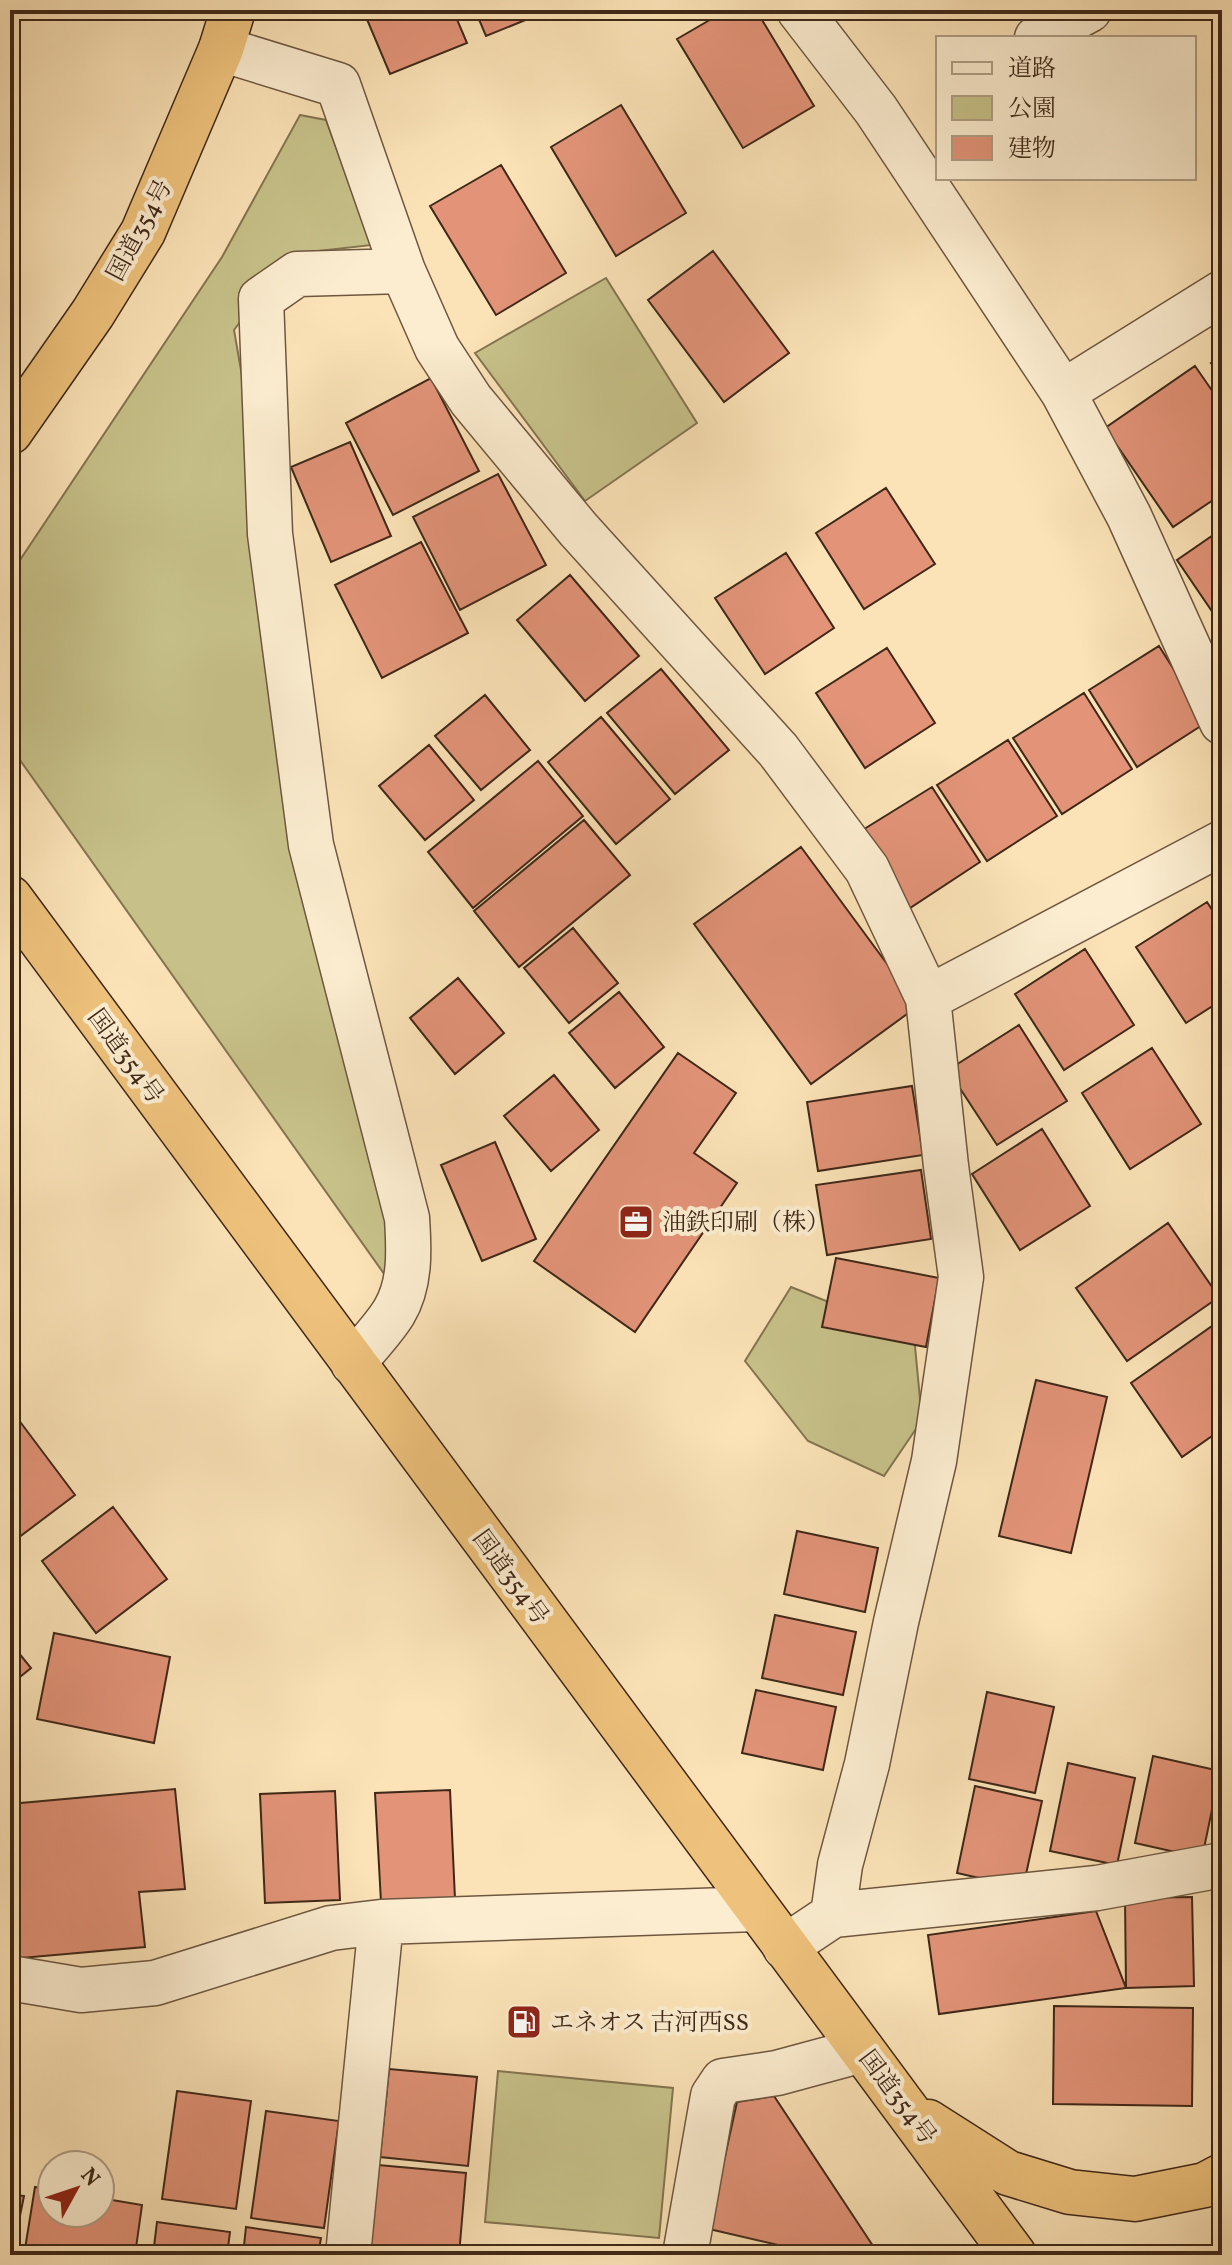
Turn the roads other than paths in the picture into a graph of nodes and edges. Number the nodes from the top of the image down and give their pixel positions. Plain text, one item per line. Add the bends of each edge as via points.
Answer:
1 (799, 10) edge
2 (1089, 10) edge
3 (227, 29) edge
4 (1041, 36) edge
5 (403, 271) junction
6 (1222, 293) edge
7 (1063, 392) junction
8 (10, 432) edge
9 (1222, 722) edge
10 (1222, 843) edge
11 (10, 898) edge
12 (928, 998) junction
13 (353, 1363) junction
14 (1222, 1865) edge
15 (756, 1909) junction
16 (833, 1915) junction
17 (381, 1922) junction
18 (785, 1947) junction
19 (10, 1978) edge
20 (862, 2050) junction
21 (906, 2108) junction
22 (1222, 2176) edge
23 (348, 2255) edge
24 (685, 2255) edge
25 (1014, 2255) edge

1 - 7 street via 876,110
2 - 4 street
3 - 5 street via 338,85
3 - 8 highway, 国道354号 via 143,232
5 - 12 street via 437,348 471,400 578,529 778,750 867,869
5 - 13 street via 297,274 261,299 270,534 311,845 407,1218 403,1289 394,1312
6 - 7 street
7 - 9 street via 1129,516
10 - 12 street
11 - 13 highway, 国道354号
12 - 16 street via 961,1277 934,1461 840,1865
13 - 15 highway, 国道354号
14 - 16 street via 1097,1888
15 - 17 street
15 - 18 highway, 国道354号
16 - 18 street
17 - 19 street via 331,1928 155,1983 81,1990
17 - 23 street
18 - 20 highway, 国道354号
20 - 21 highway, 国道354号
20 - 24 street via 723,2081 713,2096
21 - 22 highway via 1008,2173 1070,2192 1135,2199 1205,2185
21 - 25 highway, 国道354号

